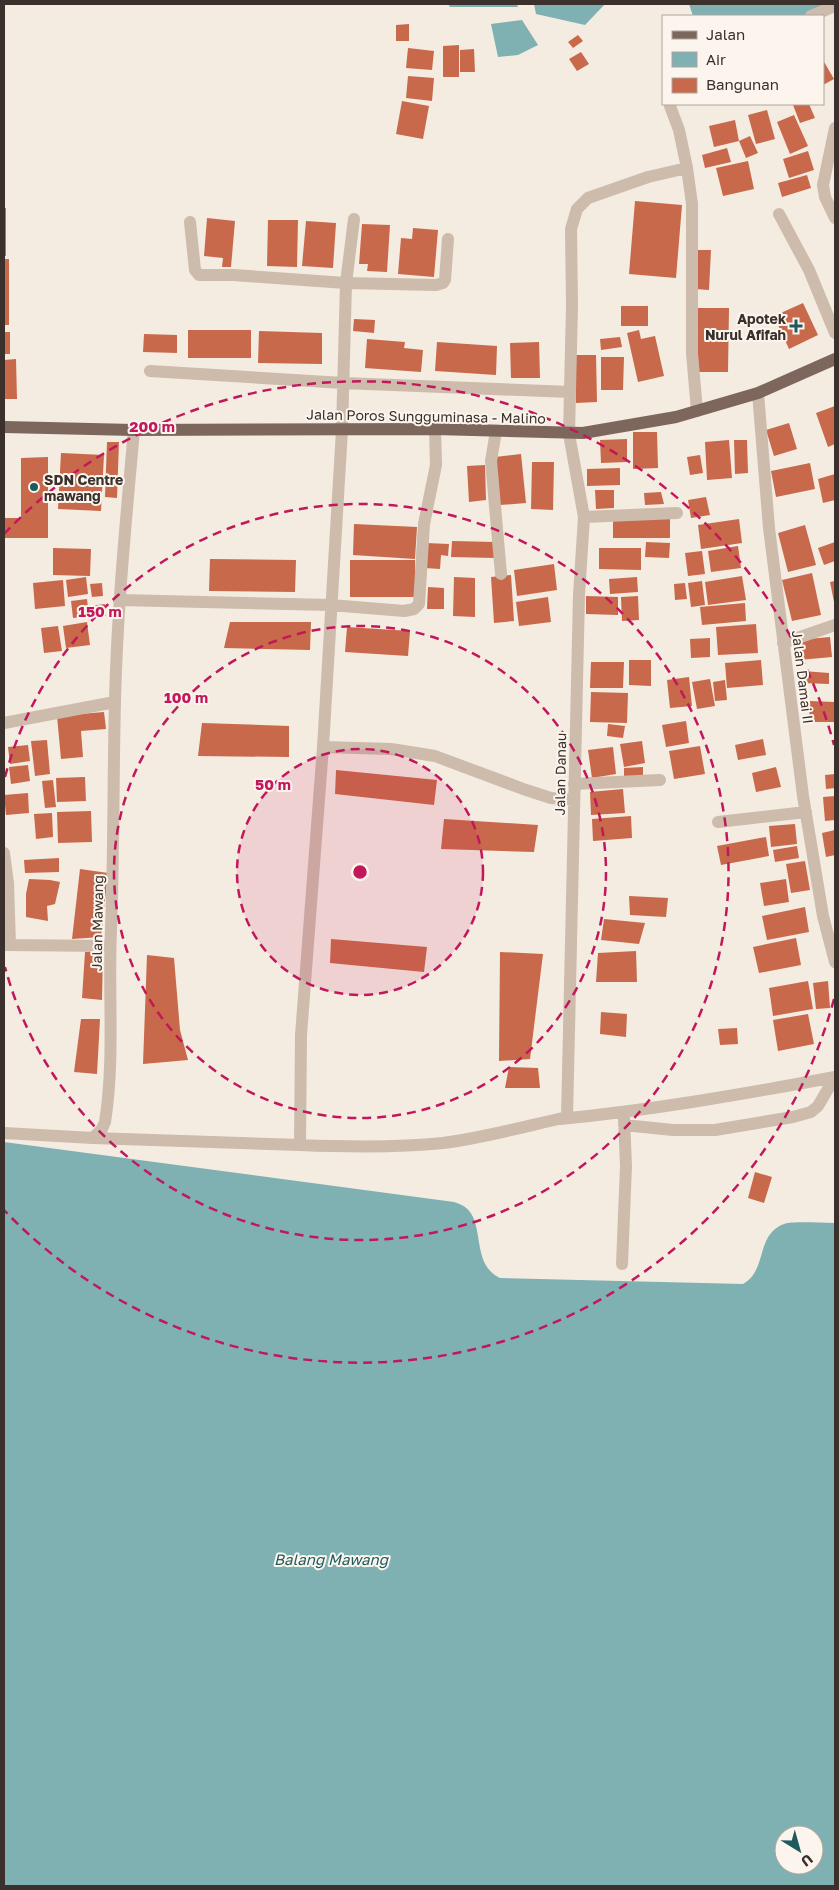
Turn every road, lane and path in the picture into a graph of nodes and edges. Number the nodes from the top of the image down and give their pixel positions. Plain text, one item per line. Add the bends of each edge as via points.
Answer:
1 (835, 6) edge
2 (813, 15) edge
3 (670, 105) edge
4 (835, 128) edge
5 (687, 168) junction
6 (779, 214) dead end
7 (835, 218) edge
8 (354, 219) dead end
9 (190, 222) dead end
10 (448, 239) dead end
11 (346, 283) junction
12 (835, 333) edge
13 (835, 360) edge
14 (150, 371) dead end
15 (343, 383) junction
16 (570, 392) junction
17 (758, 393) junction
18 (697, 411) junction
19 (4, 427) edge
20 (435, 429) junction
21 (134, 430) junction
22 (342, 430) junction
23 (496, 431) junction
24 (568, 434) junction
25 (678, 513) dead end
26 (584, 517) junction
27 (501, 574) dead end
28 (119, 600) junction
29 (331, 605) junction
30 (835, 625) edge
31 (784, 643) junction
32 (115, 702) junction
33 (4, 724) edge
34 (324, 747) junction
35 (660, 780) dead end
36 (574, 784) junction
37 (574, 800) junction
38 (806, 812) junction
39 (718, 822) dead end
40 (4, 852) edge
41 (7, 945) edge
42 (110, 946) junction
43 (835, 962) edge
44 (835, 1077) edge
45 (624, 1119) junction
46 (553, 1120) junction
47 (4, 1133) edge
48 (92, 1138) junction
49 (300, 1145) junction
50 (623, 1258) dead end

1 - 2 street
3 - 5 street
4 - 7 street via 823,185 824,197
5 - 16 street, Jalan Danau via 608,190 588,198 577,210 571,229
5 - 18 street via 692,204 692,353
6 - 12 street via 809,270
8 - 11 street
9 - 11 street via 195,270 199,275
10 - 11 street via 443,283
11 - 15 street
13 - 17 main road, Jalan Poros Sungguminasa - Malino
14 - 15 street
15 - 16 street
15 - 22 street
16 - 24 street, Jalan Danau
17 - 18 main road, Jalan Poros Sungguminasa - Malino
17 - 31 street, Jalan Damai II via 769,528
18 - 24 main road, Jalan Poros Sungguminasa - Malino via 676,418
19 - 21 main road, Jalan Poros Sungguminasa - Malino
20 - 22 main road, Jalan Poros Sungguminasa - Malino
20 - 23 main road, Jalan Poros Sungguminasa - Malino
20 - 29 street via 436,465 424,524 418,606 404,611
21 - 22 main road, Jalan Poros Sungguminasa - Malino
21 - 28 street, Jalan Mawang
22 - 29 street
23 - 24 main road, Jalan Poros Sungguminasa - Malino
23 - 27 street via 491,461
24 - 26 street, Jalan Danau
25 - 26 street
26 - 36 street, Jalan Danau
28 - 29 street
28 - 32 street, Jalan Mawang
29 - 34 street
30 - 31 street
31 - 38 street, Jalan Damai II
32 - 33 street
32 - 42 street, Jalan Mawang
34 - 37 street via 436,756 551,798
34 - 49 street via 302,1035
35 - 36 street
36 - 37 street, Jalan Danau
37 - 46 street, Jalan Danau via 567,1117
38 - 39 street
38 - 43 street, Jalan Damai II via 823,916
40 - 41 street via 8,883
41 - 42 street
42 - 48 street, Jalan Mawang via 107,1112 102,1129
44 - 45 street
44 - 45 street via 818,1106 811,1112 792,1117 715,1130 673,1130
45 - 46 street
45 - 50 street
46 - 49 street via 428,1144 377,1147
47 - 48 street
48 - 49 street

